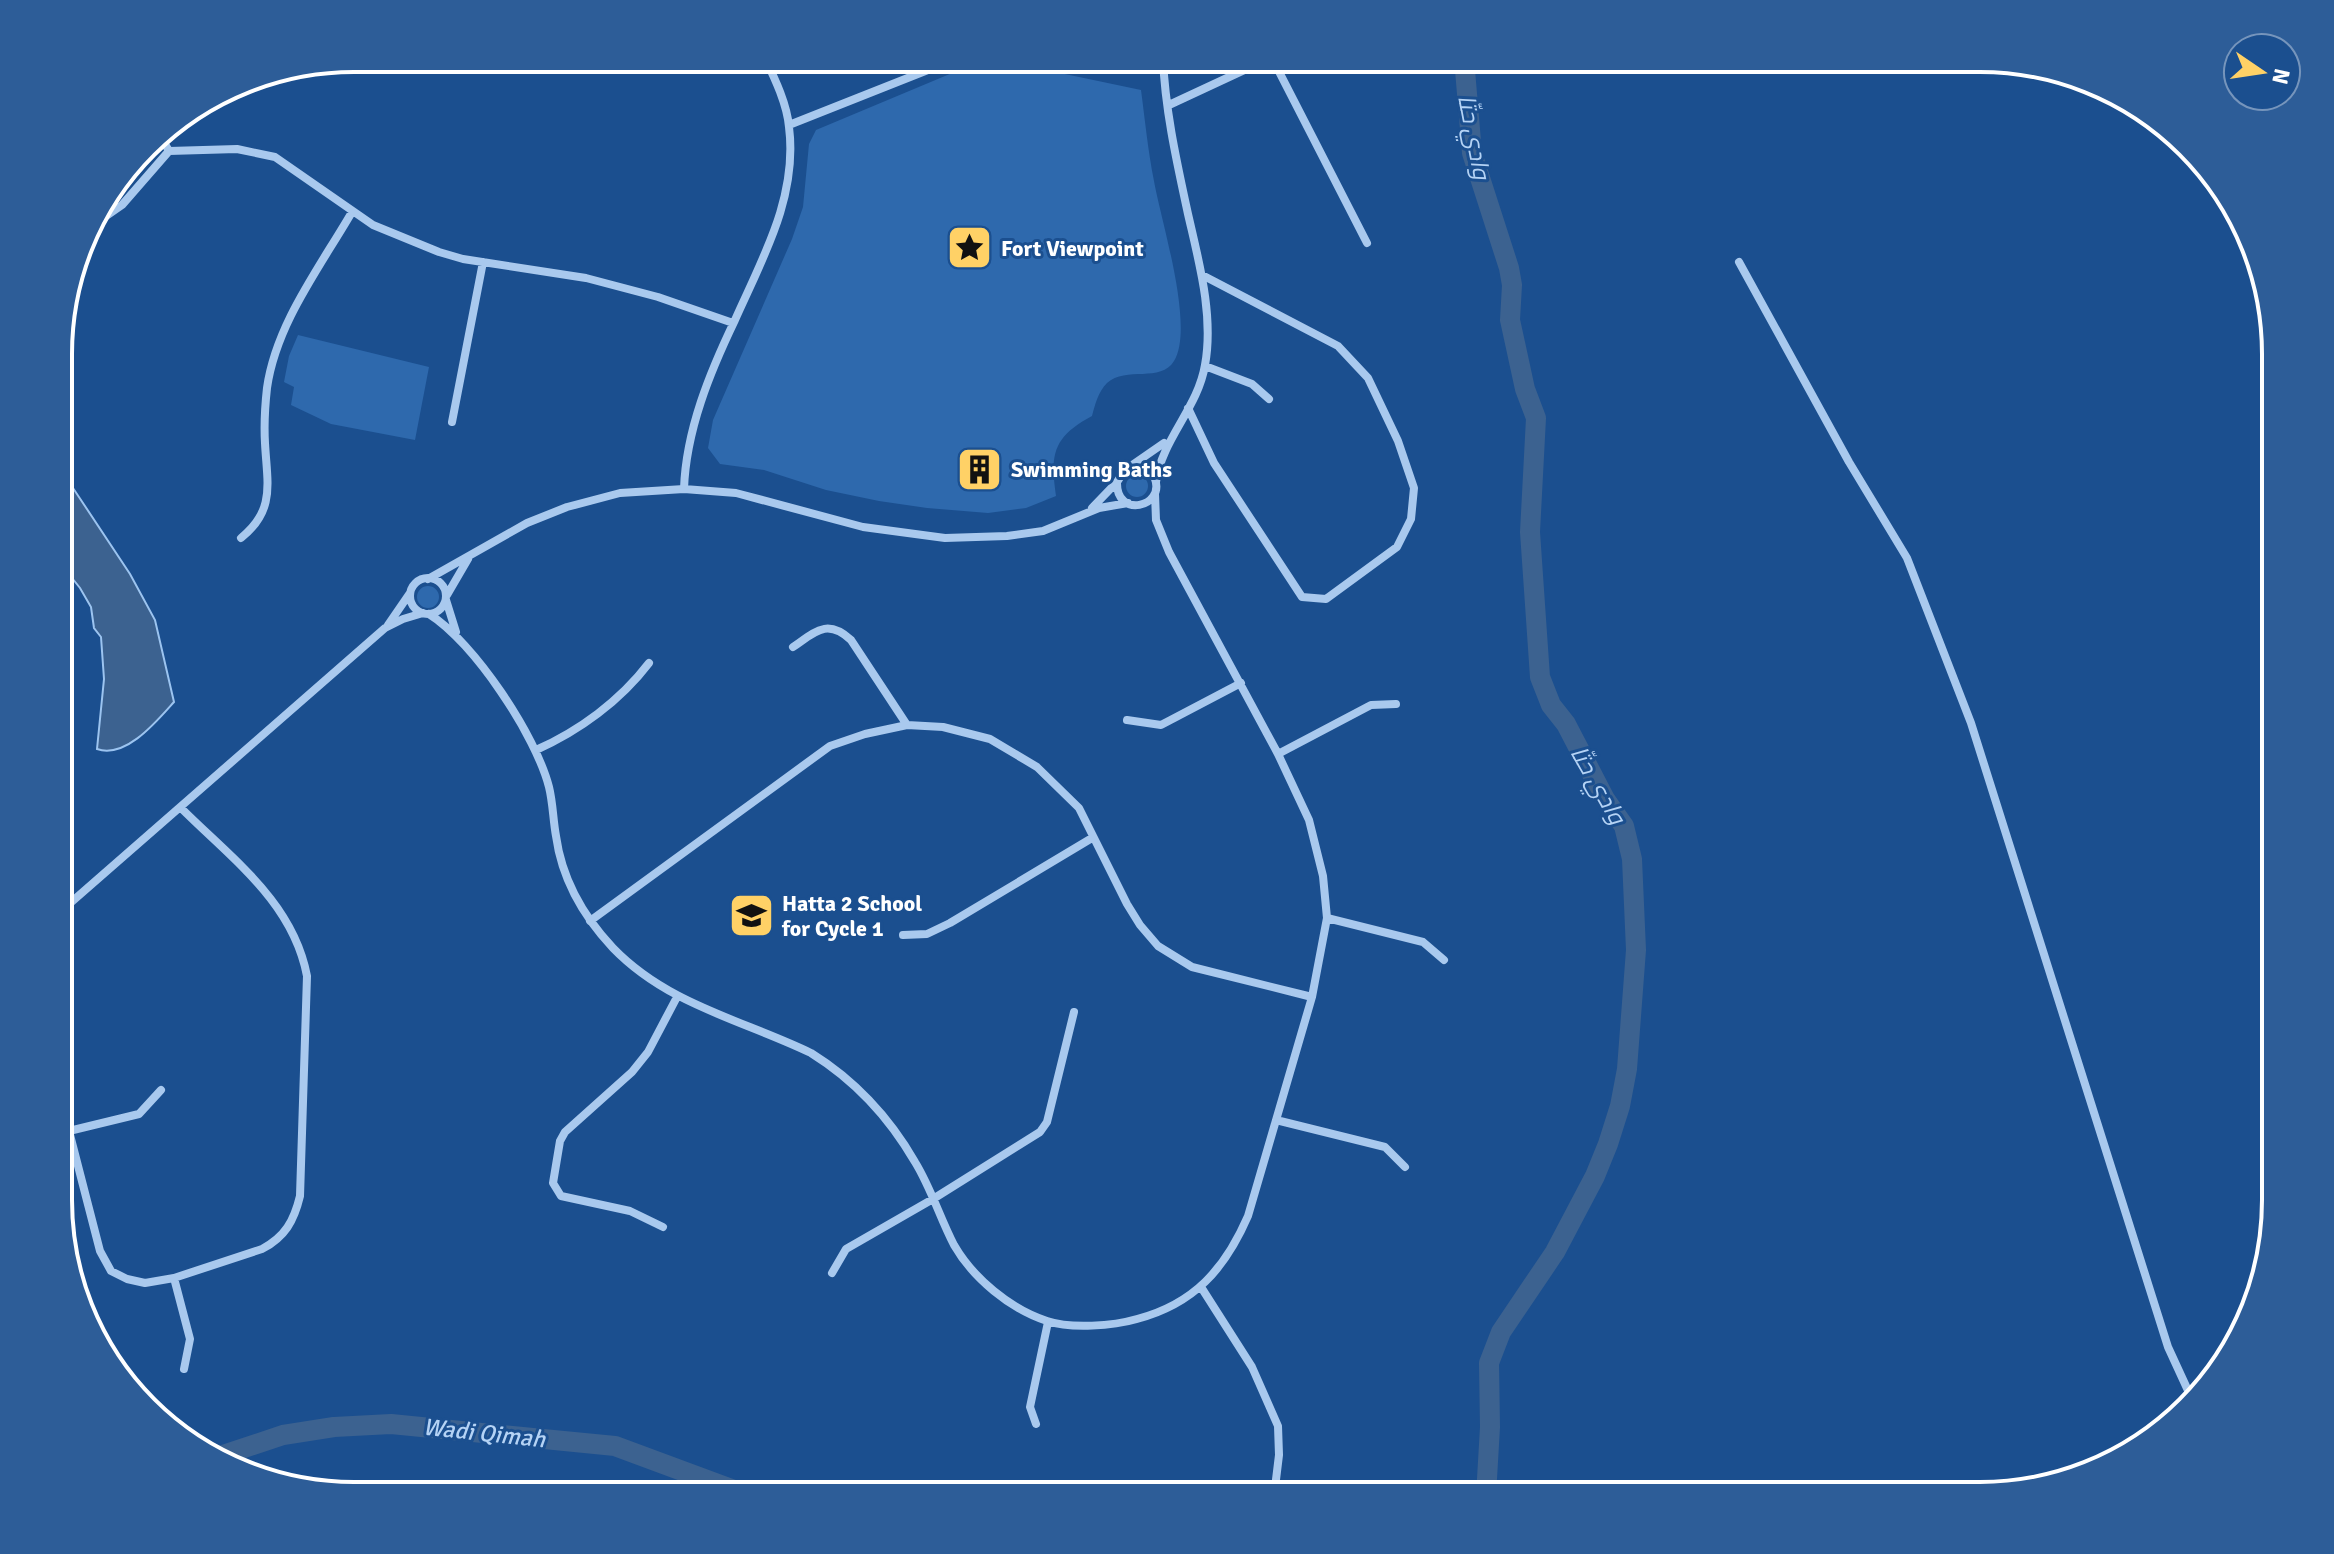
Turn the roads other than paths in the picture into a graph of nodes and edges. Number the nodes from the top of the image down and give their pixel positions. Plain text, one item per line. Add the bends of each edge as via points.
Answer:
1 (1165, 72) edge
2 (1240, 72) edge
3 (1278, 72) edge
4 (772, 73) edge
5 (921, 73) edge
6 (1169, 105) junction
7 (789, 125) junction
8 (165, 145) edge
9 (169, 151) junction
10 (352, 212) junction
11 (110, 214) edge
12 (1367, 243) dead end
13 (483, 262) junction
14 (1739, 262) dead end
15 (1202, 275) junction
16 (733, 323) junction
17 (1205, 366) junction
18 (1269, 399) dead end
19 (1188, 408) junction
20 (452, 422) dead end
21 (1170, 438) junction
22 (1130, 467) junction
23 (1117, 482) junction
24 (1156, 482) junction
25 (684, 489) junction
26 (1155, 494) junction
27 (1130, 504) junction
28 (1089, 512) junction
29 (1156, 520) junction
30 (241, 538) dead end
31 (471, 555) junction
32 (428, 579) junction
33 (411, 592) junction
34 (446, 598) junction
35 (426, 614) junction
36 (385, 628) junction
37 (458, 637) junction
38 (793, 647) dead end
39 (649, 663) dead end
40 (1241, 683) junction
41 (1396, 704) dead end
42 (1127, 720) dead end
43 (907, 725) junction
44 (536, 750) junction
45 (1278, 754) junction
46 (181, 808) junction
47 (1092, 838) junction
48 (72, 902) edge
49 (1327, 918) junction
50 (590, 921) junction
51 (903, 935) dead end
52 (1444, 960) dead end
53 (677, 997) junction
54 (1312, 997) junction
55 (1074, 1012) dead end
56 (161, 1090) dead end
57 (1276, 1120) junction
58 (72, 1130) edge
59 (72, 1142) edge
60 (1405, 1167) dead end
61 (933, 1199) junction
62 (663, 1227) dead end
63 (832, 1273) dead end
64 (174, 1278) junction
65 (1201, 1287) junction
66 (1048, 1322) junction
67 (184, 1369) dead end
68 (2188, 1390) edge
69 (1036, 1424) dead end
70 (1276, 1481) edge

1 - 6 street
2 - 6 street
3 - 12 street
4 - 7 street
5 - 7 street
6 - 15 street
7 - 16 street via 785,202
8 - 9 street
9 - 10 street via 237,149 275,157
9 - 11 street
10 - 13 street via 439,252
10 - 30 street via 292,315 274,361 267,387 269,487 258,525
13 - 16 street via 586,278
13 - 20 street
14 - 68 street via 1907,558 1971,723 2168,1347
15 - 17 street
15 - 19 street via 1338,346 1368,378 1414,488 1411,519 1397,547 1326,599 1302,597 1214,463
16 - 25 street via 690,438
17 - 18 street via 1252,384
17 - 19 street
19 - 21 street
21 - 22 street
21 - 24 street
22 - 23 street
22 - 24 street via 1149,471
23 - 27 street via 1119,494
23 - 28 street
24 - 26 street
25 - 28 street via 736,493 863,527 945,538 1043,531
25 - 31 street via 620,493 567,507
26 - 27 street via 1146,503
26 - 29 street
27 - 28 street
27 - 29 street
29 - 40 street
31 - 32 street
31 - 34 street
32 - 33 street via 420,580
32 - 34 street via 441,584
33 - 35 street via 413,605
33 - 36 street
34 - 35 street via 440,610
34 - 37 street
35 - 36 street
35 - 37 street
36 - 46 street
37 - 44 street
38 - 43 street via 820,629 843,633
39 - 44 street via 634,683 570,735
40 - 42 street via 1161,725
40 - 45 street
41 - 45 street via 1371,705
43 - 47 street via 943,727 990,739 1037,767 1079,808
43 - 50 street via 830,746
44 - 50 street via 549,788 566,879
45 - 49 street via 1309,820
46 - 48 street
46 - 64 street via 279,907 303,951 307,976 300,1196 293,1222 262,1249
47 - 51 street via 950,923 927,934
47 - 54 street via 1140,925 1171,956 1192,967
49 - 52 street via 1426,943
49 - 54 street
50 - 53 street via 614,949
53 - 61 street via 785,1040 832,1066 888,1121
53 - 62 street via 632,1072 565,1132 553,1183 569,1199 630,1211
54 - 57 street
55 - 61 street via 1047,1122 1040,1132
56 - 58 street via 139,1114
57 - 60 street via 1385,1147
57 - 65 street via 1235,1246
59 - 64 street via 104,1262 127,1279 145,1283
61 - 63 street via 846,1249
61 - 66 street via 955,1246 975,1273 996,1293
64 - 67 street via 190,1339
65 - 66 street via 1157,1314 1119,1325
65 - 70 street via 1252,1367 1278,1426
66 - 69 street via 1030,1407

